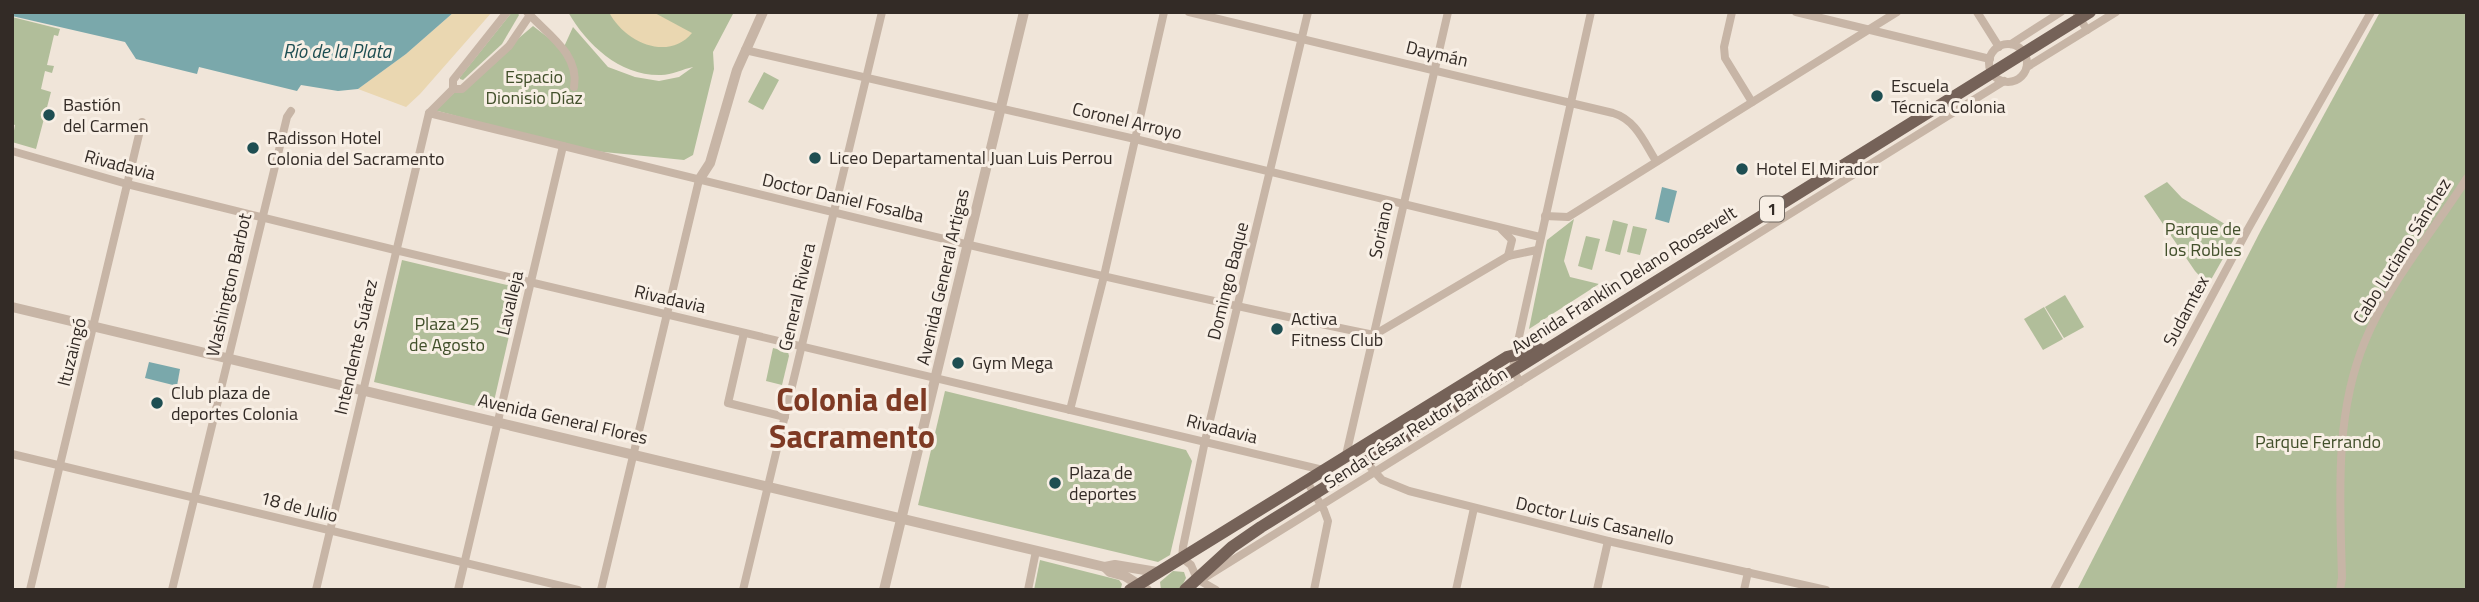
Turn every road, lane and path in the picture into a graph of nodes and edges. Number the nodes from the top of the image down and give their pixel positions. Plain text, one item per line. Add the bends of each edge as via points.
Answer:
1 (507, 12) edge
2 (763, 12) edge
3 (882, 12) edge
4 (1024, 12) edge
5 (1164, 12) edge
6 (1189, 12) edge
7 (1308, 12) edge
8 (1448, 12) edge
9 (1591, 12) edge
10 (1732, 12) edge
11 (1796, 12) edge
12 (1897, 12) edge
13 (1977, 12) edge
14 (2062, 12) edge
15 (2116, 12) edge
16 (2371, 12) edge
17 (528, 14) edge
18 (2082, 14) edge
19 (1868, 30) junction
20 (2087, 30) junction
21 (1302, 38) junction
22 (2011, 44) junction
23 (1998, 47) junction
24 (745, 50) junction
25 (2024, 53) junction
26 (1990, 59) junction
27 (2027, 67) junction
28 (1434, 70) junction
29 (1992, 73) junction
30 (867, 78) junction
31 (2004, 81) junction
32 (574, 87) dead end
33 (453, 89) junction
34 (1570, 102) junction
35 (1752, 102) junction
36 (1000, 108) junction
37 (291, 111) dead end
38 (429, 113) junction
39 (142, 122) dead end
40 (1912, 122) junction
41 (1919, 134) junction
42 (1135, 138) junction
43 (563, 146) junction
44 (1868, 150) junction
45 (12, 151) edge
46 (1656, 161) junction
47 (1875, 161) junction
48 (1271, 171) junction
49 (2467, 178) edge
50 (699, 180) junction
51 (127, 184) junction
52 (1403, 204) junction
53 (833, 212) junction
54 (1545, 216) junction
55 (261, 217) junction
56 (1500, 228) junction
57 (1540, 237) junction
58 (969, 244) junction
59 (395, 250) junction
60 (1537, 250) junction
61 (1508, 256) junction
62 (1104, 276) junction
63 (531, 282) junction
64 (12, 307) edge
65 (1238, 307) junction
66 (667, 315) junction
67 (95, 326) junction
68 (744, 333) junction
69 (1374, 335) junction
70 (801, 346) junction
71 (1551, 346) junction
72 (1511, 356) junction
73 (228, 358) junction
74 (1513, 370) junction
75 (937, 378) junction
76 (1520, 382) junction
77 (362, 390) junction
78 (1070, 410) junction
79 (785, 417) junction
80 (498, 422) junction
81 (1205, 441) junction
82 (1363, 445) junction
83 (12, 454) edge
84 (634, 454) junction
85 (1346, 455) junction
86 (1371, 464) junction
87 (61, 466) junction
88 (1322, 470) junction
89 (1306, 480) junction
90 (769, 486) junction
91 (194, 498) junction
92 (1318, 500) junction
93 (1474, 508) junction
94 (902, 518) junction
95 (330, 530) junction
96 (1608, 541) junction
97 (1036, 551) junction
98 (1182, 558) junction
99 (464, 563) junction
100 (1105, 567) junction
101 (1157, 572) junction
102 (1748, 572) junction
103 (1193, 585) edge
104 (1139, 588) edge
105 (30, 590) edge
106 (172, 590) edge
107 (316, 590) edge
108 (458, 590) edge
109 (578, 590) edge
110 (601, 590) edge
111 (743, 590) edge
112 (884, 590) edge
113 (1028, 590) edge
114 (1216, 590) edge
115 (1314, 590) edge
116 (1456, 590) edge
117 (1597, 590) edge
118 (1744, 590) edge
119 (1826, 590) edge
120 (2054, 590) edge
121 (2340, 590) edge

1 - 33 street via 453,80
2 - 24 street
3 - 30 street, General Rivera
4 - 36 street, Avenida General Artigas
5 - 42 street
6 - 21 street, Daymán
7 - 21 street, Domingo Baque
8 - 28 street, Soriano
9 - 34 street
10 - 35 street via 1725,58
11 - 19 street
12 - 19 street
13 - 23 street
14 - 22 street
15 - 20 street
16 - 120 street, Sudamtex via 2260,206
17 - 32 street via 570,60 576,76
17 - 33 street via 509,46 462,89
18 - 20 street
18 - 25 main road, Avenida Franklin Delano Roosevelt / 1
19 - 26 street
19 - 35 street
20 - 27 street
21 - 28 street, Daymán
21 - 48 street, Domingo Baque
22 - 23 street
22 - 25 street
23 - 26 street
24 - 30 street, Coronel Arroyo
24 - 50 street via 710,163
25 - 27 street
25 - 29 main road, Avenida Franklin Delano Roosevelt / 1
26 - 29 street
27 - 31 street, Senda César Reutor Baridón via 2018,79
28 - 34 street, Daymán
28 - 52 street, Soriano
29 - 31 street
29 - 40 main road, Avenida Franklin Delano Roosevelt / 1
30 - 36 street, Coronel Arroyo
30 - 53 street, General Rivera
31 - 41 street, Senda César Reutor Baridón
33 - 38 street
34 - 46 street, Daymán via 1626,119
34 - 54 street
35 - 46 street
36 - 42 street, Coronel Arroyo
36 - 58 street, Avenida General Artigas
37 - 55 street, Washington Barbot
38 - 43 street, Doctor Daniel Fosalba
38 - 59 street, Intendente Suárez
39 - 51 street, Ituzaingó
40 - 41 street
40 - 44 main road, Avenida Franklin Delano Roosevelt / 1
41 - 47 street, Senda César Reutor Baridón
42 - 48 street, Coronel Arroyo
42 - 62 street
43 - 50 street, Doctor Daniel Fosalba
43 - 63 street, Lavalleja
44 - 47 street
44 - 71 main road, Avenida Franklin Delano Roosevelt / 1
45 - 51 street, Rivadavia
46 - 54 street via 1568,217
47 - 76 street, Senda César Reutor Baridón
48 - 52 street, Coronel Arroyo
48 - 65 street, Domingo Baque
49 - 121 street, Cabo Luciano Sánchez via 2377,315 2356,368 2342,441
50 - 53 street, Doctor Daniel Fosalba
50 - 66 street
51 - 55 street, Rivadavia
51 - 67 street, Ituzaingó
52 - 56 street, Coronel Arroyo
52 - 69 street, Soriano
53 - 58 street, Doctor Daniel Fosalba
53 - 70 street, General Rivera
54 - 57 street
55 - 59 street, Rivadavia
55 - 73 street, Washington Barbot
56 - 57 street, Coronel Arroyo
56 - 61 street via 1511,240
57 - 60 street
58 - 62 street, Doctor Daniel Fosalba
58 - 75 street, Avenida General Artigas
59 - 63 street, Rivadavia
59 - 77 street, Intendente Suárez
60 - 61 street
60 - 72 street
61 - 69 street
62 - 65 street, Doctor Daniel Fosalba
62 - 78 street
63 - 66 street, Rivadavia
63 - 80 street, Lavalleja
64 - 67 street, Avenida General Flores
65 - 69 street, Doctor Daniel Fosalba
65 - 81 street, Domingo Baque
66 - 68 street, Rivadavia
66 - 84 street
67 - 73 street, Avenida General Flores
67 - 87 street, Ituzaingó
68 - 70 street, Rivadavia
68 - 79 street via 728,403
69 - 85 street, Soriano
70 - 75 street, Rivadavia
70 - 79 street, General Rivera
71 - 72 main road, 1
71 - 74 main road, Avenida Franklin Delano Roosevelt / 1
72 - 74 street
72 - 82 main road, Avenida Franklin Delano Roosevelt / 1
73 - 77 street, Avenida General Flores
73 - 91 street, Washington Barbot
74 - 76 street
74 - 86 main road, Avenida Franklin Delano Roosevelt / 1
75 - 78 street, Rivadavia
75 - 94 street, Avenida General Artigas
76 - 86 street, Senda César Reutor Baridón
77 - 80 street, Avenida General Flores
77 - 95 street, Intendente Suárez
78 - 81 street, Rivadavia
79 - 90 street, General Rivera
80 - 84 street, Avenida General Flores
80 - 99 street, Lavalleja
81 - 88 street, Rivadavia
81 - 98 street, Domingo Baque
82 - 85 main road, Avenida Franklin Delano Roosevelt / 1
82 - 86 street
83 - 87 street, 18 de Julio
84 - 90 street, Avenida General Flores
84 - 110 street
85 - 88 main road, Avenida Franklin Delano Roosevelt / 1
86 - 92 main road, Avenida Franklin Delano Roosevelt / 1
86 - 93 street, Doctor Luis Casanello via 1393,486
87 - 91 street, 18 de Julio
87 - 105 street, Ituzaingó
88 - 89 main road, Avenida Franklin Delano Roosevelt / 1
89 - 92 street
89 - 98 main road, Avenida Franklin Delano Roosevelt / 1
90 - 94 street, Avenida General Flores
90 - 111 street, General Rivera
91 - 95 street, 18 de Julio
91 - 106 street, Washington Barbot
92 - 103 main road, Avenida Franklin Delano Roosevelt / 1 via 1232,547
92 - 115 street via 1328,526
93 - 96 street, Doctor Luis Casanello
93 - 116 street
94 - 97 street, Avenida General Flores
94 - 112 street, Avenida General Artigas
95 - 99 street, 18 de Julio
95 - 107 street, Intendente Suárez
96 - 102 street, Doctor Luis Casanello
96 - 117 street
97 - 100 street, Avenida General Flores
97 - 113 street
98 - 101 main road, Avenida Franklin Delano Roosevelt / 1
98 - 103 street via 1191,565
99 - 108 street, Lavalleja
99 - 109 street, 18 de Julio
100 - 101 street, Avenida General Flores
100 - 104 street, Avenida General Flores
101 - 104 main road, 1
102 - 118 street
102 - 119 street, Doctor Luis Casanello
103 - 114 street

